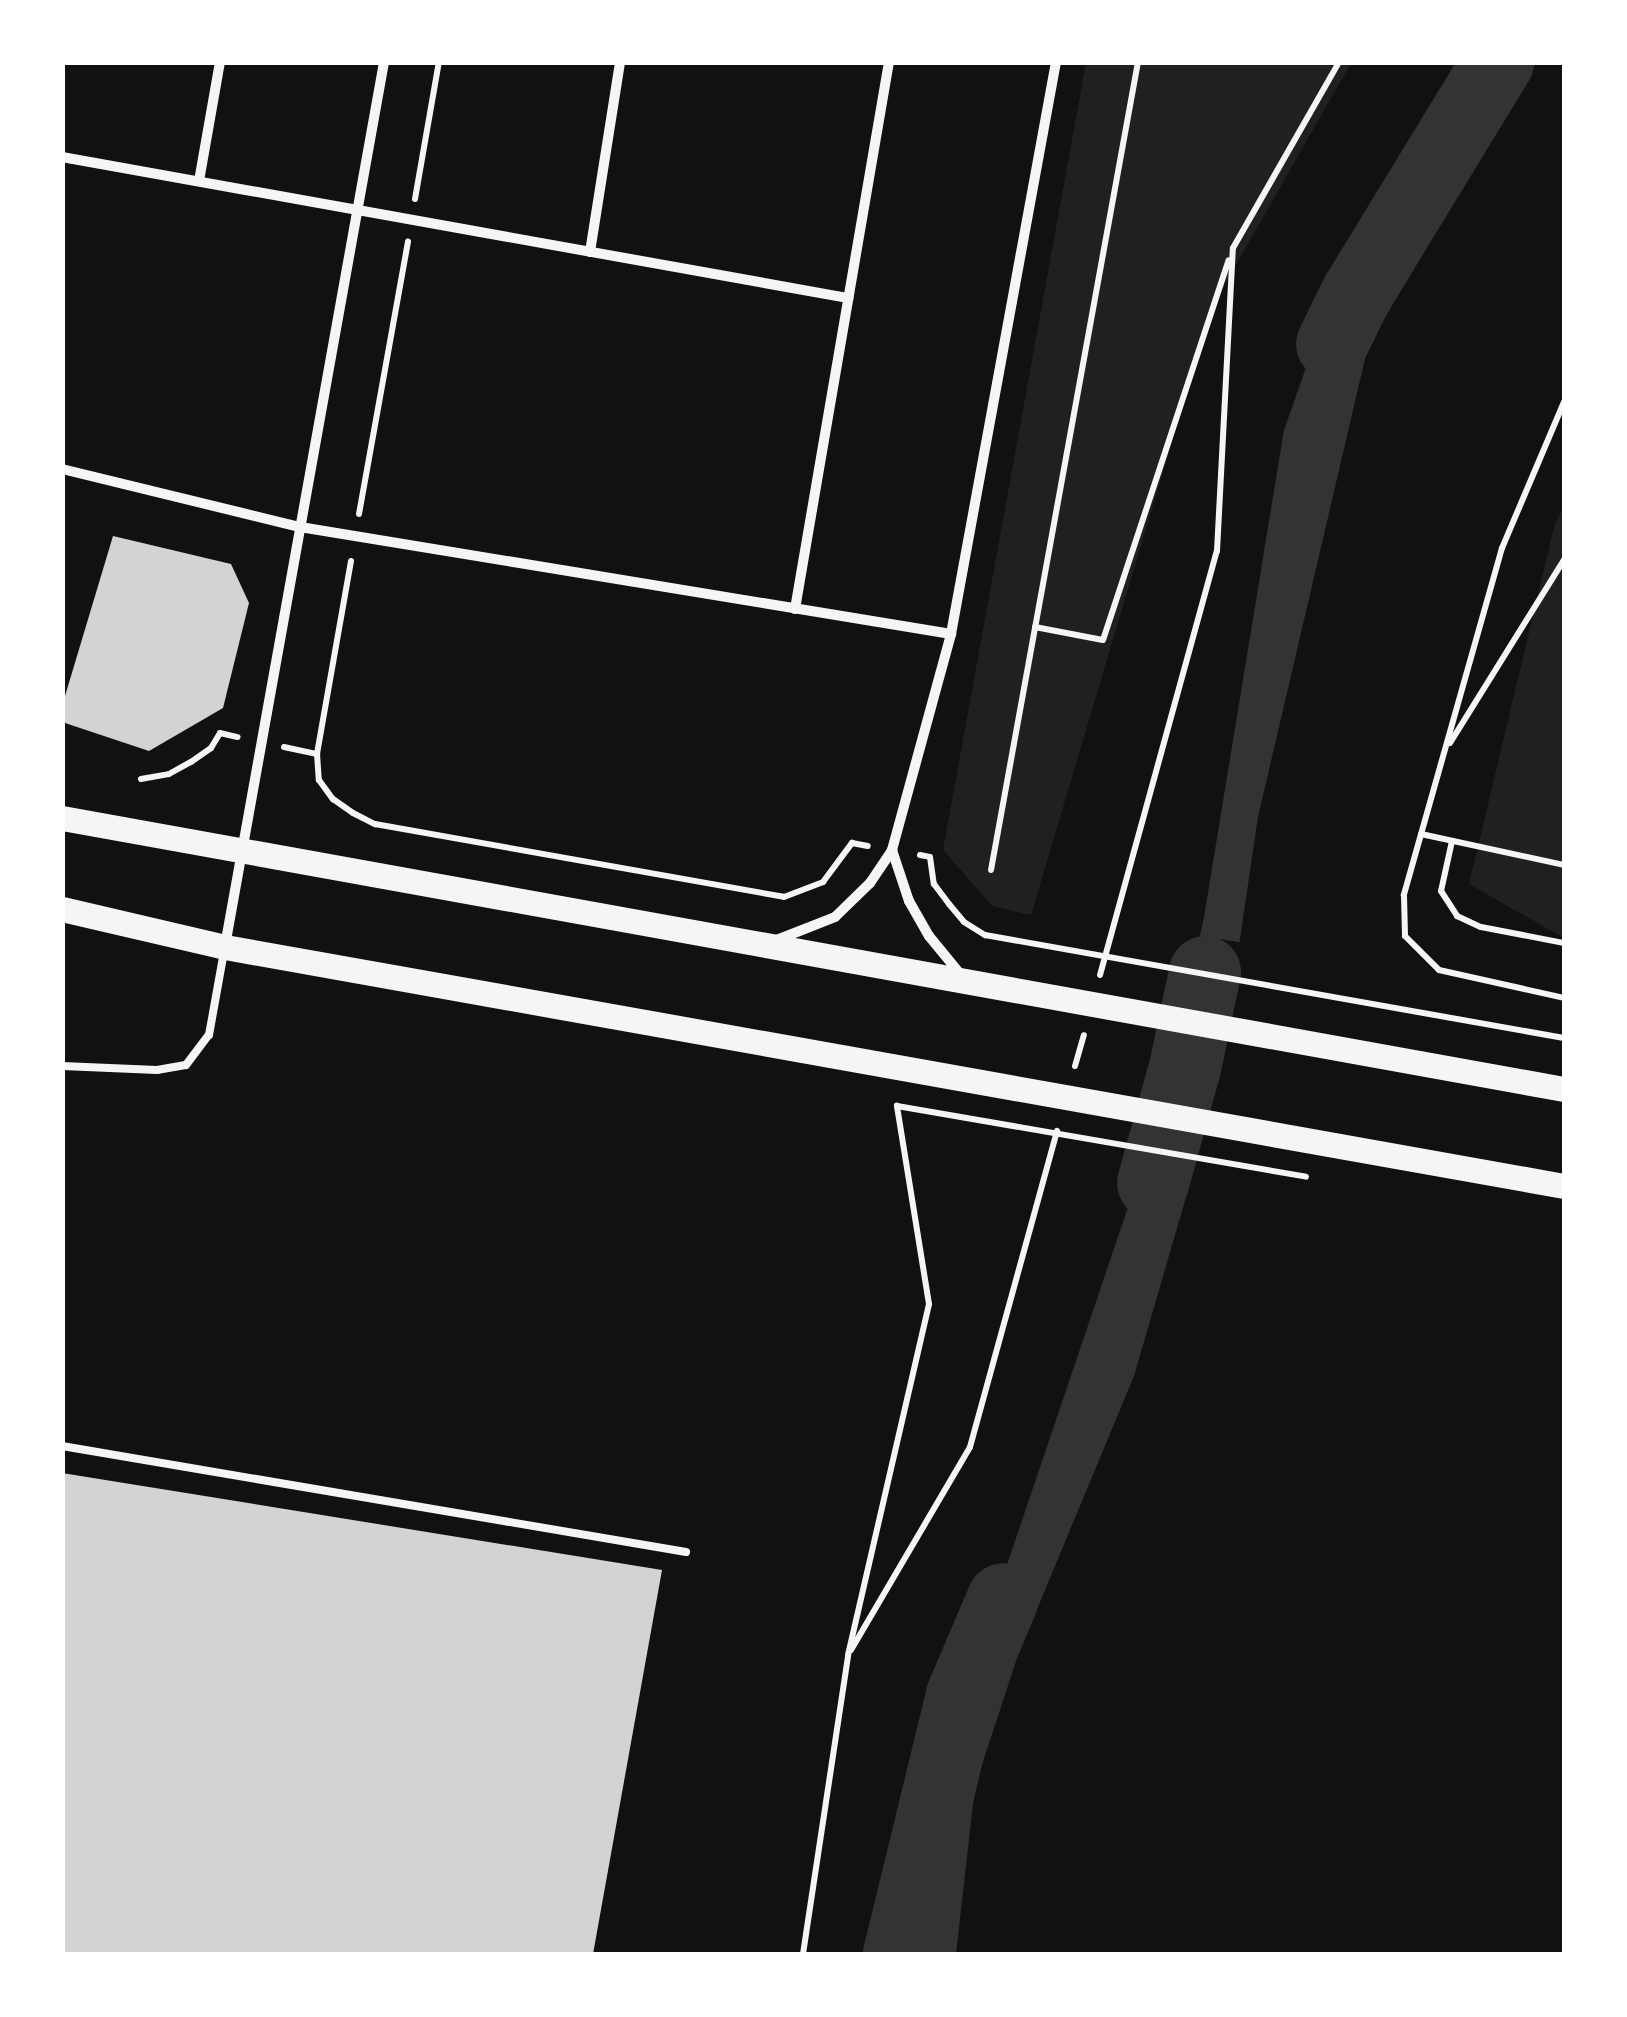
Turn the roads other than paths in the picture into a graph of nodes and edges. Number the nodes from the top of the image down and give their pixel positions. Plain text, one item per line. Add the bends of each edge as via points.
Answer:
1 (220, 62) edge
2 (384, 62) edge
3 (620, 62) edge
4 (889, 62) edge
5 (1056, 62) edge
6 (62, 157) edge
7 (198, 182) junction
8 (358, 210) junction
9 (590, 252) junction
10 (848, 298) junction
11 (62, 469) edge
12 (300, 527) junction
13 (795, 609) junction
14 (951, 634) junction
15 (62, 818) edge
16 (892, 850) junction
17 (241, 851) junction
18 (62, 908) edge
19 (762, 946) junction
20 (225, 947) junction
21 (968, 983) junction
22 (62, 1066) edge
23 (1564, 1089) edge
24 (1564, 1186) edge
25 (62, 1446) edge
26 (686, 1552) dead end

1 - 7 street
2 - 8 street
3 - 9 street
4 - 10 street
5 - 14 street
6 - 7 street
7 - 8 street
8 - 9 street
8 - 12 street
9 - 10 street
10 - 13 street
11 - 12 street
12 - 13 street
12 - 17 street
13 - 14 street
14 - 16 street
15 - 17 main road
16 - 19 street via 835,917
16 - 21 street via 929,936
17 - 19 main road
17 - 20 street
18 - 20 main road
19 - 21 main road
20 - 22 lane via 209,1035 186,1065
20 - 24 main road
21 - 23 main road
25 - 26 lane

